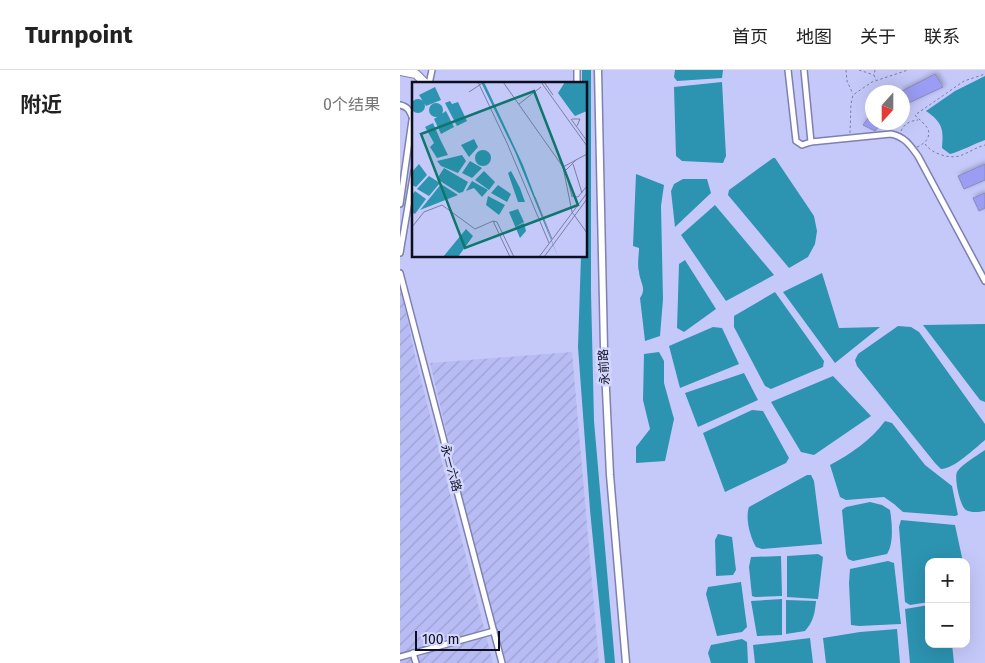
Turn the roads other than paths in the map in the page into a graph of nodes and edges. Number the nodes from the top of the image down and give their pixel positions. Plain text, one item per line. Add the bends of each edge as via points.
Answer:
1 (598, 70) edge
2 (788, 70) edge
3 (804, 70) edge
4 (400, 71) edge
5 (424, 82) edge
6 (400, 105) edge
7 (412, 116) edge
8 (412, 126) edge
9 (811, 142) junction
10 (412, 183) edge
11 (400, 204) edge
12 (400, 253) edge
13 (400, 273) edge
14 (985, 281) edge
15 (494, 631) junction
16 (413, 653) junction
17 (400, 657) edge
18 (416, 663) edge
19 (502, 663) edge
20 (626, 663) edge

1 - 20 street, 永前路 via 609,465
2 - 9 street via 796,141 802,145
3 - 9 street
4 - 5 main road via 416,74
6 - 7 street
8 - 11 street
9 - 14 street via 891,134 900,136 918,156
10 - 12 street
13 - 15 street, 永一六路
15 - 16 street
15 - 19 street, 永一六路
16 - 17 street
16 - 18 street

